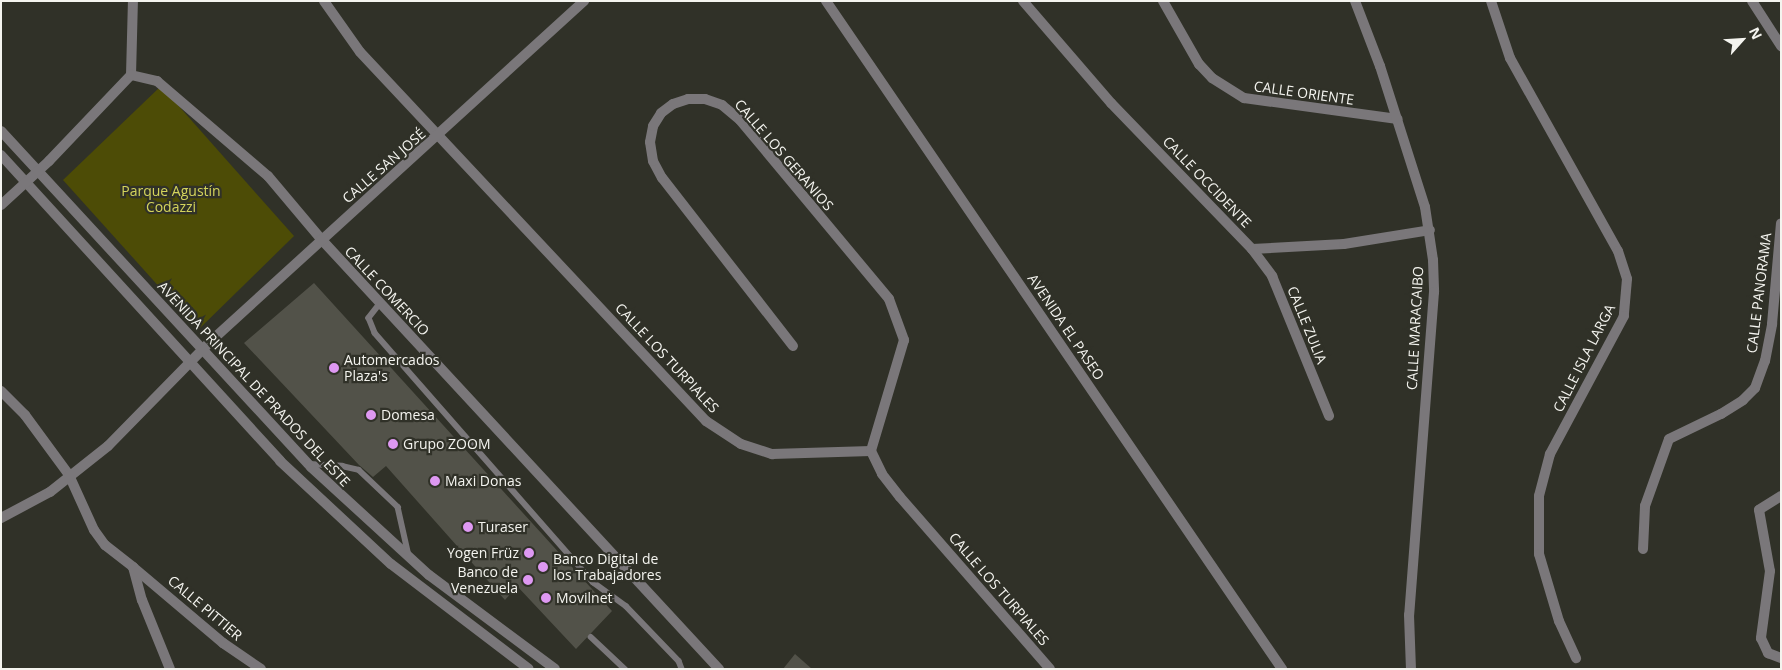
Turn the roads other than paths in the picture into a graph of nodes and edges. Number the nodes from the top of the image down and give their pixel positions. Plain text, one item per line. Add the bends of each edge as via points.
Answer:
1 (133, 1) edge
2 (324, 1) edge
3 (584, 1) edge
4 (826, 1) edge
5 (1023, 1) edge
6 (1163, 1) edge
7 (1355, 1) edge
8 (1492, 1) edge
9 (1752, 1) edge
10 (1781, 46) edge
11 (131, 75) junction
12 (1398, 119) junction
13 (1, 131) edge
14 (438, 136) junction
15 (1, 155) edge
16 (38, 171) junction
17 (26, 182) junction
18 (1, 205) edge
19 (1781, 223) edge
20 (1430, 230) junction
21 (321, 239) junction
22 (1252, 249) junction
23 (380, 304) junction
24 (793, 346) dead end
25 (201, 351) junction
26 (190, 362) junction
27 (1, 391) edge
28 (1329, 416) dead end
29 (871, 451) junction
30 (307, 464) junction
31 (68, 475) junction
32 (1781, 496) edge
33 (1, 518) edge
34 (1643, 549) dead end
35 (410, 558) junction
36 (133, 567) junction
37 (591, 637) dead end
38 (1576, 658) dead end
39 (1781, 658) edge
40 (170, 669) edge
41 (261, 669) edge
42 (529, 669) edge
43 (555, 669) edge
44 (625, 669) edge
45 (682, 669) edge
46 (719, 669) edge
47 (1050, 669) edge
48 (1282, 669) edge
49 (1411, 669) edge

1 - 11 street
2 - 14 street, CALLE LOS TURPIALES via 360,52
3 - 14 street, CALLE SAN JOSÉ
4 - 48 street, AVENIDA EL PASEO
5 - 22 street, CALLE OCCIDENTE via 1111,103
6 - 12 street, CALLE ORIENTE via 1198,64 1212,78 1244,98
7 - 12 street, CALLE MARACAIBO
8 - 38 street, CALLE ISLA LARGA via 1510,58 1618,251 1627,279 1624,316 1550,454 1539,496 1539,554 1559,621
9 - 10 street
11 - 16 street
11 - 21 street, CALLE COMERCIO via 157,82 223,135 268,176
12 - 20 street, CALLE MARACAIBO
13 - 16 street, AVENIDA PRINCIPAL DE PRADOS DEL ESTE
14 - 21 street, CALLE SAN JOSÉ
14 - 29 street, CALLE LOS TURPIALES via 706,421 741,444 772,454
15 - 17 street
16 - 17 street
16 - 25 street, AVENIDA PRINCIPAL DE PRADOS DEL ESTE
17 - 18 street
17 - 26 street
19 - 34 street, CALLE PANORAMA via 1772,324 1765,361 1755,388 1721,414 1669,439 1645,506
20 - 22 street, CALLE OCCIDENTE via 1344,244
20 - 49 street, CALLE MARACAIBO via 1434,292 1410,615
21 - 23 street, CALLE COMERCIO
21 - 25 street, CALLE SAN JOSÉ
22 - 28 street, CALLE ZULIA via 1272,276
23 - 45 lane via 369,318 375,333 593,582 626,606 679,661
23 - 46 street, CALLE COMERCIO
24 - 29 street, CALLE LOS GERANIOS via 662,178 653,161 653,126 661,113 673,104 688,98 705,99 722,105 740,120 889,299 904,340
25 - 26 street, CALLE SAN JOSÉ
25 - 30 street, AVENIDA PRINCIPAL DE PRADOS DEL ESTE
26 - 31 street, CALLE SAN JOSÉ via 108,446
26 - 42 street via 280,461 341,518 428,593
27 - 31 street, CALLE PITTIER via 25,416
29 - 47 street, CALLE LOS TURPIALES via 882,474 900,497
30 - 35 street, AVENIDA PRINCIPAL DE PRADOS DEL ESTE
30 - 35 lane via 354,467 385,494 401,513
31 - 33 street, CALLE SAN JOSÉ via 50,492
31 - 36 street, CALLE PITTIER via 94,530 105,545
32 - 39 street via 1759,510 1770,571 1762,647
35 - 43 street, AVENIDA PRINCIPAL DE PRADOS DEL ESTE via 470,609
36 - 40 street via 142,600
36 - 41 street, CALLE PITTIER via 223,643
37 - 44 lane

